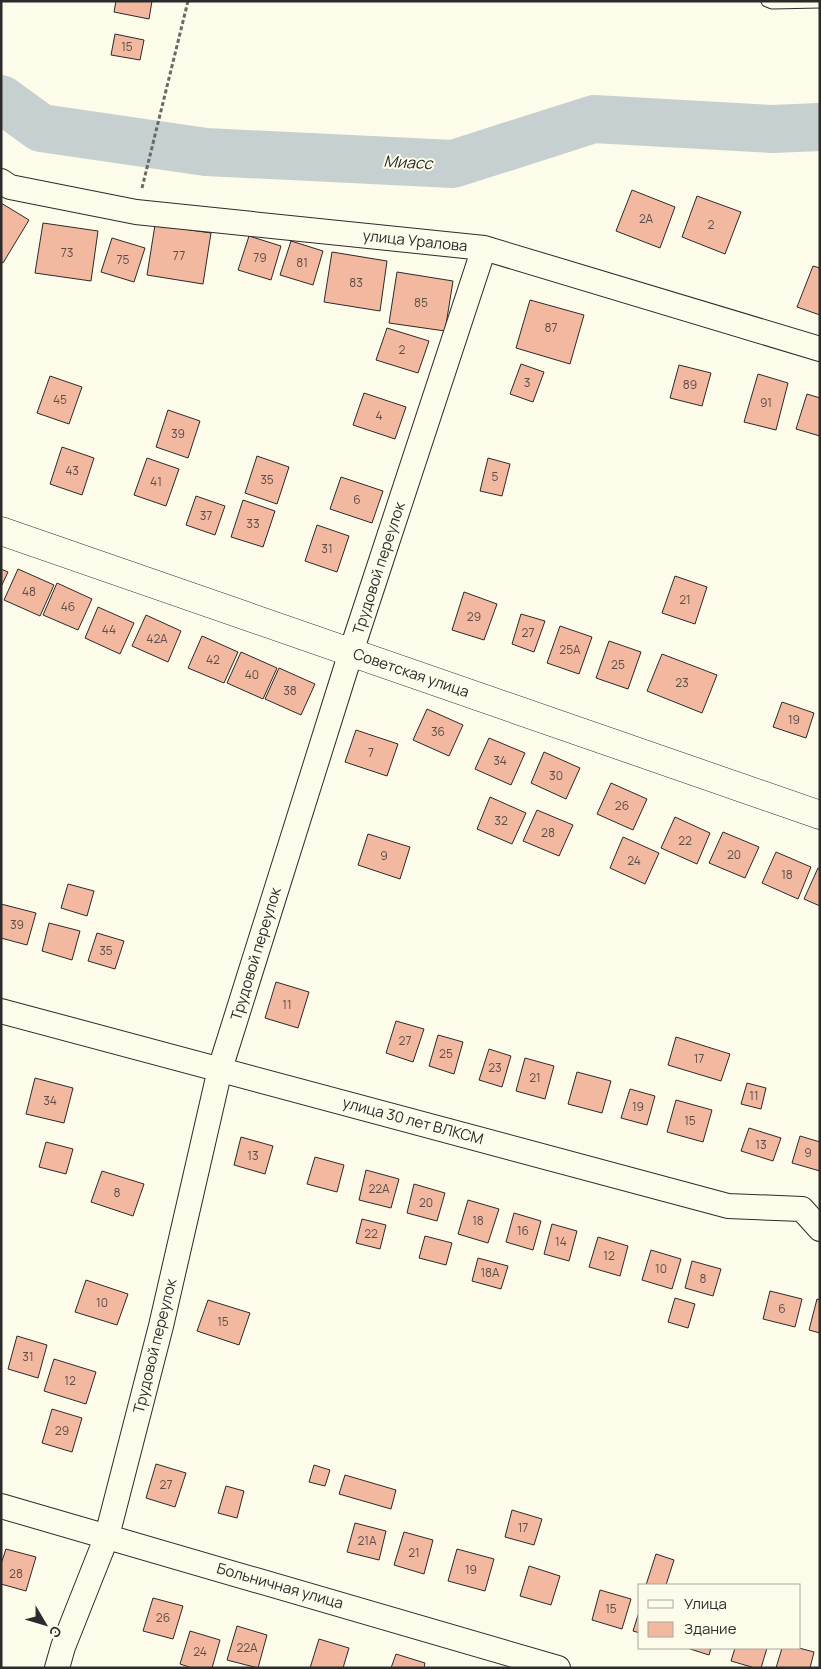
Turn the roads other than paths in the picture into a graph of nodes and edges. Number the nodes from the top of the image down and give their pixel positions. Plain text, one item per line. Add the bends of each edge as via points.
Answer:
1 (767, 1) edge
2 (820, 2) edge
3 (1, 181) edge
4 (484, 248) junction
5 (820, 349) edge
6 (1, 531) edge
7 (351, 652) junction
8 (820, 815) edge
9 (1, 1011) edge
10 (220, 1070) junction
11 (820, 1230) edge
12 (1, 1506) edge
13 (107, 1536) junction
14 (57, 1668) edge
15 (558, 1668) edge

1 - 2 lane
3 - 4 street, улица Уралова via 10,186 136,212
4 - 5 street, улица Уралова
4 - 7 street, Трудовой переулок
6 - 7 main road, Советская улица
7 - 8 main road, Советская улица
7 - 10 street, Трудовой переулок
9 - 10 street, улица 30 лет ВЛКСМ
10 - 11 street, улица 30 лет ВЛКСМ via 728,1206 802,1209
10 - 13 street, Трудовой переулок via 161,1326
12 - 13 street, Больничная улица
13 - 14 street, Трудовой переулок
13 - 15 street, Больничная улица

